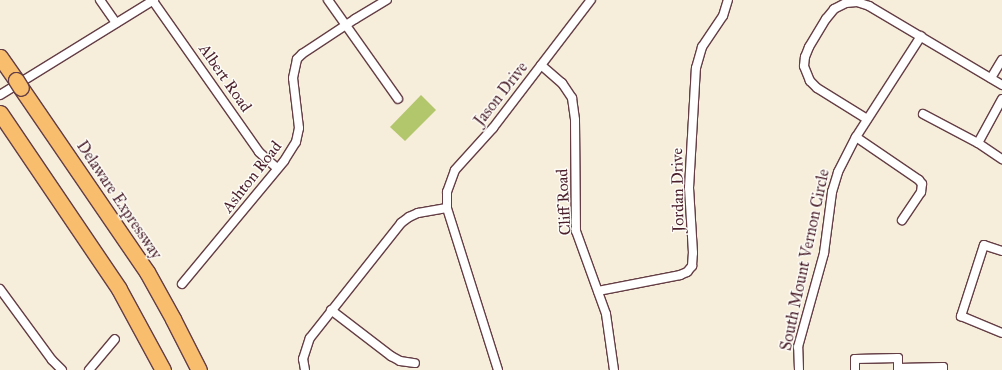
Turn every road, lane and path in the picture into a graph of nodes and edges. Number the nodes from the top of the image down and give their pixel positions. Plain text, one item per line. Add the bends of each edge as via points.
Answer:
1 (100, 0) edge
2 (154, 0) edge
3 (328, 0) edge
4 (387, 0) edge
5 (591, 0) edge
6 (728, 0) edge
7 (116, 24) junction
8 (345, 26) junction
9 (921, 36) junction
10 (0, 57) edge
11 (1002, 60) edge
12 (541, 65) junction
13 (991, 78) junction
14 (1001, 82) edge
15 (0, 95) edge
16 (398, 99) dead end
17 (1002, 99) edge
18 (0, 114) edge
19 (923, 114) dead end
20 (868, 119) junction
21 (856, 137) junction
22 (978, 143) junction
23 (1002, 159) edge
24 (278, 168) junction
25 (447, 208) junction
26 (902, 220) dead end
27 (1002, 251) edge
28 (182, 284) dead end
29 (0, 289) edge
30 (598, 291) junction
31 (331, 310) junction
32 (1002, 333) edge
33 (115, 339) dead end
34 (415, 363) dead end
35 (898, 369) edge
36 (62, 370) edge
37 (89, 370) edge
38 (163, 370) edge
39 (199, 370) edge
40 (304, 370) edge
41 (498, 370) edge
42 (614, 370) edge
43 (799, 370) edge
44 (856, 370) edge
45 (943, 370) edge

1 - 7 street
2 - 7 street
2 - 24 street, Albert Road via 259,152
3 - 8 street
4 - 8 street, Ashton Road
5 - 12 street, Jason Drive
6 - 30 street, Jordan Drive via 723,16 702,47 696,68 688,188 694,253 692,266 680,275
7 - 15 street
8 - 16 street
8 - 24 street, Ashton Road via 297,59 293,78 299,122 298,137
9 - 13 street
9 - 20 street, South Mount Vernon Circle
9 - 20 street via 860,2 838,6 826,19 805,57 806,74 817,88
10 - 39 highway, Delaware Expressway via 146,272 174,319
11 - 13 street
12 - 25 street, Jason Drive via 493,128 455,170 447,192
12 - 30 street, Cliff Road via 562,83 572,98 575,120 576,230
13 - 14 street
17 - 22 street
18 - 38 highway via 119,289
19 - 22 street
20 - 21 street, South Mount Vernon Circle
21 - 26 street via 922,184 921,192
21 - 43 street, South Mount Vernon Circle via 838,172 832,192 824,253 798,347
22 - 23 street
24 - 28 street, Ashton Road
25 - 31 street via 418,213 406,219
25 - 41 street
27 - 32 street via 984,245 961,316
29 - 36 street
30 - 42 street, Cliff Road via 606,314
31 - 34 street via 391,356 400,361
31 - 40 street via 307,343 303,359
33 - 37 street
35 - 44 street via 898,358 855,359
35 - 45 street via 943,367

